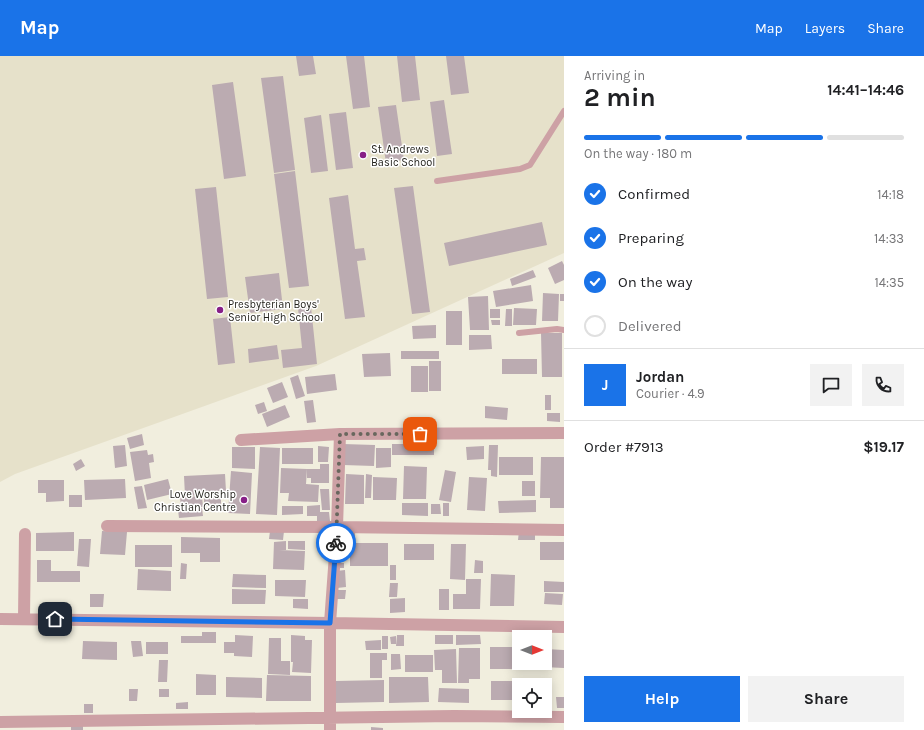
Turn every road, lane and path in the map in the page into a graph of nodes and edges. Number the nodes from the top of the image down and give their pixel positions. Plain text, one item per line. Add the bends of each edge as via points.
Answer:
1 (564, 111) edge
2 (437, 181) dead end
3 (564, 330) edge
4 (519, 333) dead end
5 (564, 433) edge
6 (340, 434) junction
7 (241, 440) dead end
8 (107, 526) dead end
9 (337, 527) junction
10 (564, 530) edge
11 (25, 534) dead end
12 (24, 618) junction
13 (0, 619) edge
14 (330, 623) junction
15 (564, 627) edge
16 (330, 717) junction
17 (564, 717) edge
18 (0, 722) edge
19 (330, 730) edge

1 - 2 lane via 530,165 520,169
3 - 4 lane
5 - 6 street
6 - 7 street
6 - 9 street
8 - 9 street
9 - 10 street
9 - 14 street
11 - 12 street
12 - 13 street
12 - 14 street
14 - 15 street
14 - 16 street
16 - 17 street
16 - 18 street
16 - 19 street

